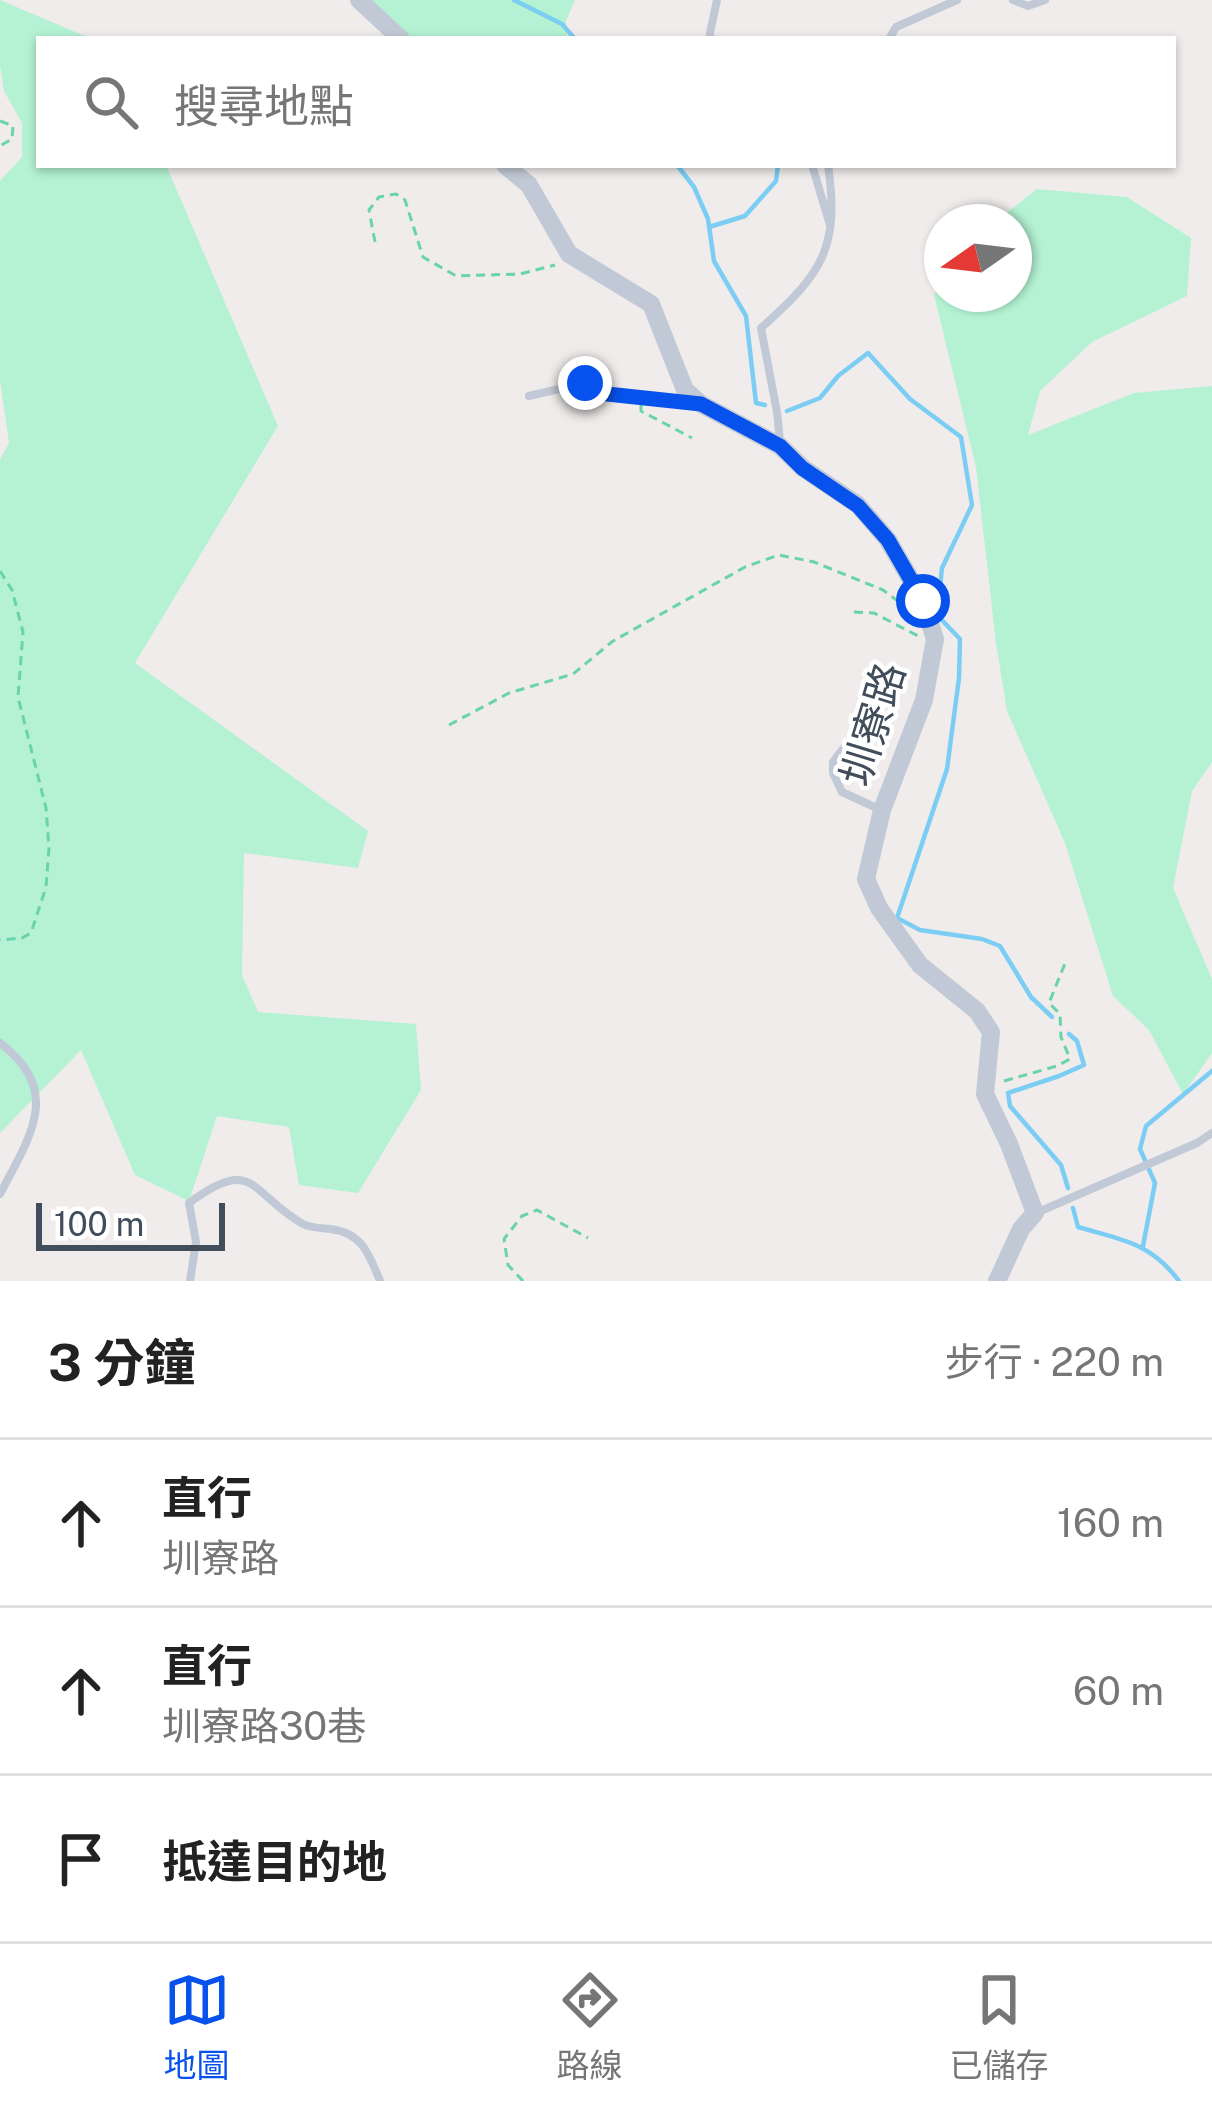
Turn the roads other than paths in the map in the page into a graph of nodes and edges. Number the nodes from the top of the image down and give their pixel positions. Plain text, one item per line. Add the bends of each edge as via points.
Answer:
1 (359, 0) edge
2 (717, 0) edge
3 (957, 0) edge
4 (1012, 0) edge
5 (1045, 0) edge
6 (398, 36) edge
7 (710, 36) edge
8 (891, 36) edge
9 (509, 168) edge
10 (813, 168) edge
11 (828, 168) edge
12 (832, 232) junction
13 (529, 396) dead end
14 (701, 404) junction
15 (780, 446) junction
16 (849, 741) dead end
17 (882, 811) junction
18 (0, 1043) edge
19 (1212, 1133) edge
20 (0, 1194) edge
21 (1035, 1213) junction
22 (190, 1281) edge
23 (380, 1281) edge
24 (997, 1281) edge

1 - 6 street
2 - 7 lane
3 - 8 lane
4 - 5 lane
9 - 14 street via 529,185 569,254 651,304 686,390
10 - 12 lane
11 - 12 lane
12 - 15 lane via 812,279 761,328
13 - 14 lane via 585,383 607,394
14 - 15 street, 圳寮路
15 - 17 street, 圳寮路 via 888,540 933,634 924,700
16 - 17 lane via 833,773 842,792
17 - 21 street, 圳寮路 via 866,879 920,964 991,1032 985,1094
18 - 20 lane via 35,1083 33,1130
19 - 21 lane
21 - 24 street
22 - 23 lane via 196,1242 189,1203 222,1181 249,1182 306,1226 359,1240

